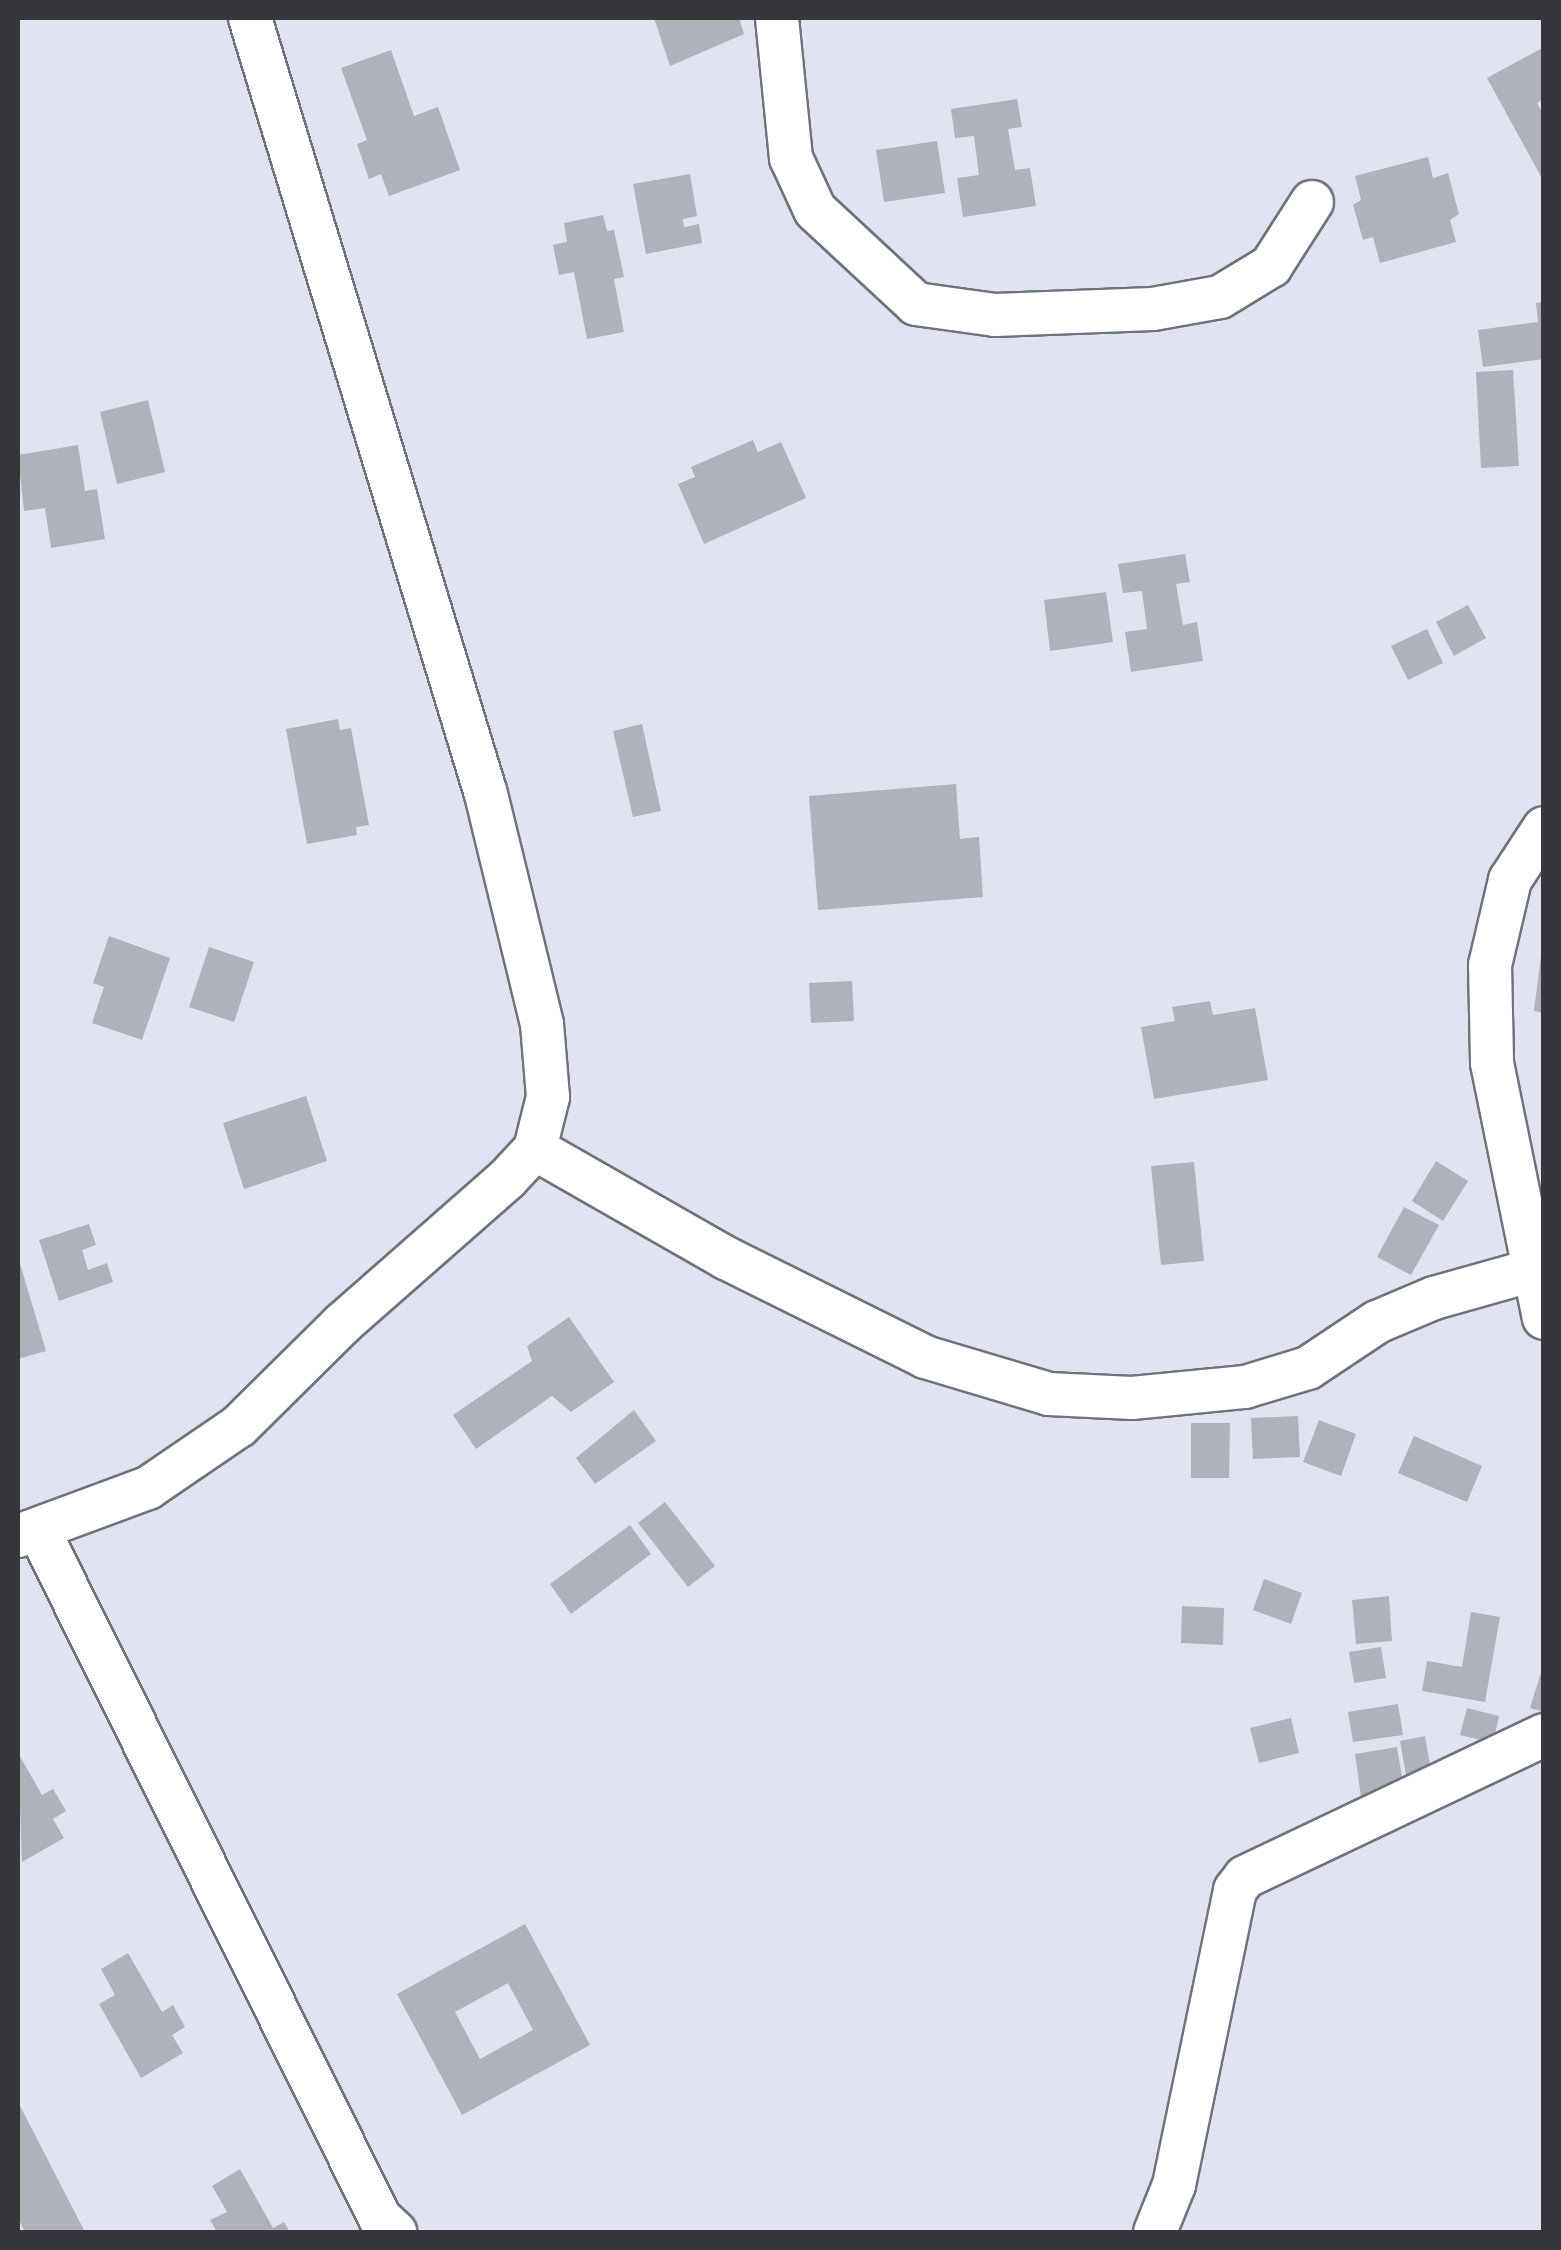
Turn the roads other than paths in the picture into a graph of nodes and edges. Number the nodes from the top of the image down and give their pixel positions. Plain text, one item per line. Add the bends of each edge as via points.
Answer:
1 (250, 18) edge
2 (777, 18) edge
3 (1312, 202) dead end
4 (1544, 828) edge
5 (534, 1149) junction
6 (1538, 1269) edge
7 (1544, 1318) edge
8 (28, 1533) edge
9 (1544, 1735) edge
10 (394, 2232) edge
11 (1155, 2232) edge

1 - 5 street via 486,791 542,1024 548,1097
2 - 3 street via 791,158 815,210 916,304 995,314 1153,310 1220,297 1271,266
4 - 6 street via 1510,880 1490,964 1492,1062
5 - 6 street via 726,1258 925,1357 1049,1394 1132,1398 1245,1387 1308,1368 1377,1322 1434,1298
5 - 8 street via 239,1426 148,1488
6 - 7 street
8 - 10 street via 380,2218
9 - 11 street via 1244,1877 1235,1890 1174,2185

